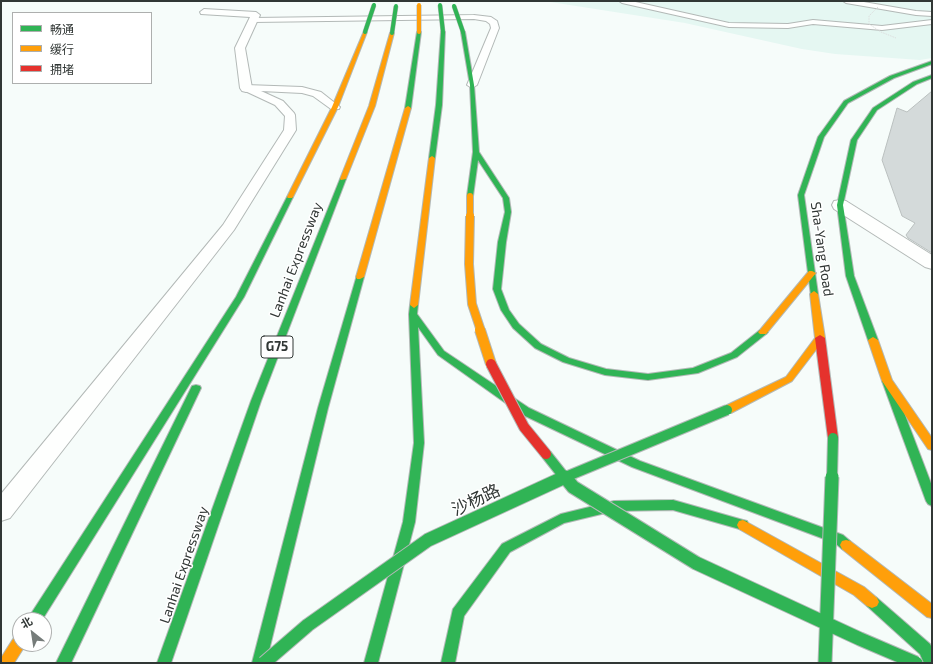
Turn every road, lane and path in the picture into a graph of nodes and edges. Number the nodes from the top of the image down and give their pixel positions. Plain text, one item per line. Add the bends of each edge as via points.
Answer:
1 (214, 1) edge
2 (622, 1) edge
3 (846, 1) edge
4 (375, 3) edge
5 (395, 3) edge
6 (419, 3) edge
7 (440, 3) edge
8 (452, 3) edge
9 (878, 7) junction
10 (932, 14) edge
11 (255, 18) junction
12 (932, 22) edge
13 (896, 38) dead end
14 (932, 62) edge
15 (932, 76) edge
16 (472, 85) junction
17 (246, 88) junction
18 (335, 107) junction
19 (476, 152) junction
20 (840, 205) junction
21 (932, 263) edge
22 (812, 273) junction
23 (240, 297) junction
24 (413, 314) junction
25 (820, 338) junction
26 (887, 381) junction
27 (927, 422) dead end
28 (932, 446) edge
29 (932, 501) edge
30 (1, 510) edge
31 (39, 612) edge
32 (932, 612) edge
33 (13, 652) edge
34 (6, 663) edge
35 (64, 663) edge
36 (164, 663) edge
37 (259, 663) edge
38 (264, 663) edge
39 (371, 663) edge
40 (448, 663) edge
41 (825, 663) edge
42 (916, 663) edge
43 (932, 663) edge

1 - 11 street via 204,12
2 - 12 lane via 730,25 788,26 814,22 882,28
3 - 9 lane
4 - 18 main road, bridge
5 - 36 main road, Lanhai Expressway / G75, bridge via 392,33 372,106 256,402
6 - 37 main road, bridge via 419,32 409,105 323,408
7 - 24 main road, bridge via 443,32 439,105
8 - 16 main road, bridge via 463,32
9 - 10 lane via 916,14
9 - 13 path, bridge via 869,16 869,24
11 - 16 lane via 474,17 488,20 494,23 495,28
11 - 17 street via 240,48
14 - 22 main road, Sha-Yang Road via 892,77 846,102 821,136 800,195
15 - 20 main road, Sha-Yang Road via 915,83 875,109 854,140
16 - 19 main road
17 - 18 lane via 302,90 317,94
17 - 30 lane via 279,103 290,115 290,130 229,227
18 - 23 main road
19 - 22 main road via 506,198 508,212 497,288 505,310 516,326 538,346 566,360 605,372 648,377 695,371 734,354 762,333
19 - 42 main road, bridge via 470,196 469,264 472,304 491,364 524,427 573,487 696,563
20 - 21 street
20 - 26 main road, Sha-Yang Road via 850,276
22 - 25 main road, Sha-Yang Road
23 - 31 main road
23 - 35 main road
24 - 32 main road via 441,353 525,411 636,464 839,539
24 - 39 main road via 419,443 409,522
25 - 38 main road, 沙杨路, bridge via 789,379 727,410 546,484 428,540 308,624
25 - 41 main road, Sha-Yang Road, bridge via 833,438
26 - 27 main road
26 - 28 main road, Sha-Yang Road
26 - 29 main road
33 - 34 main road
40 - 43 main road via 458,614 506,548 561,519 614,506 673,505 743,525 859,591 925,649

